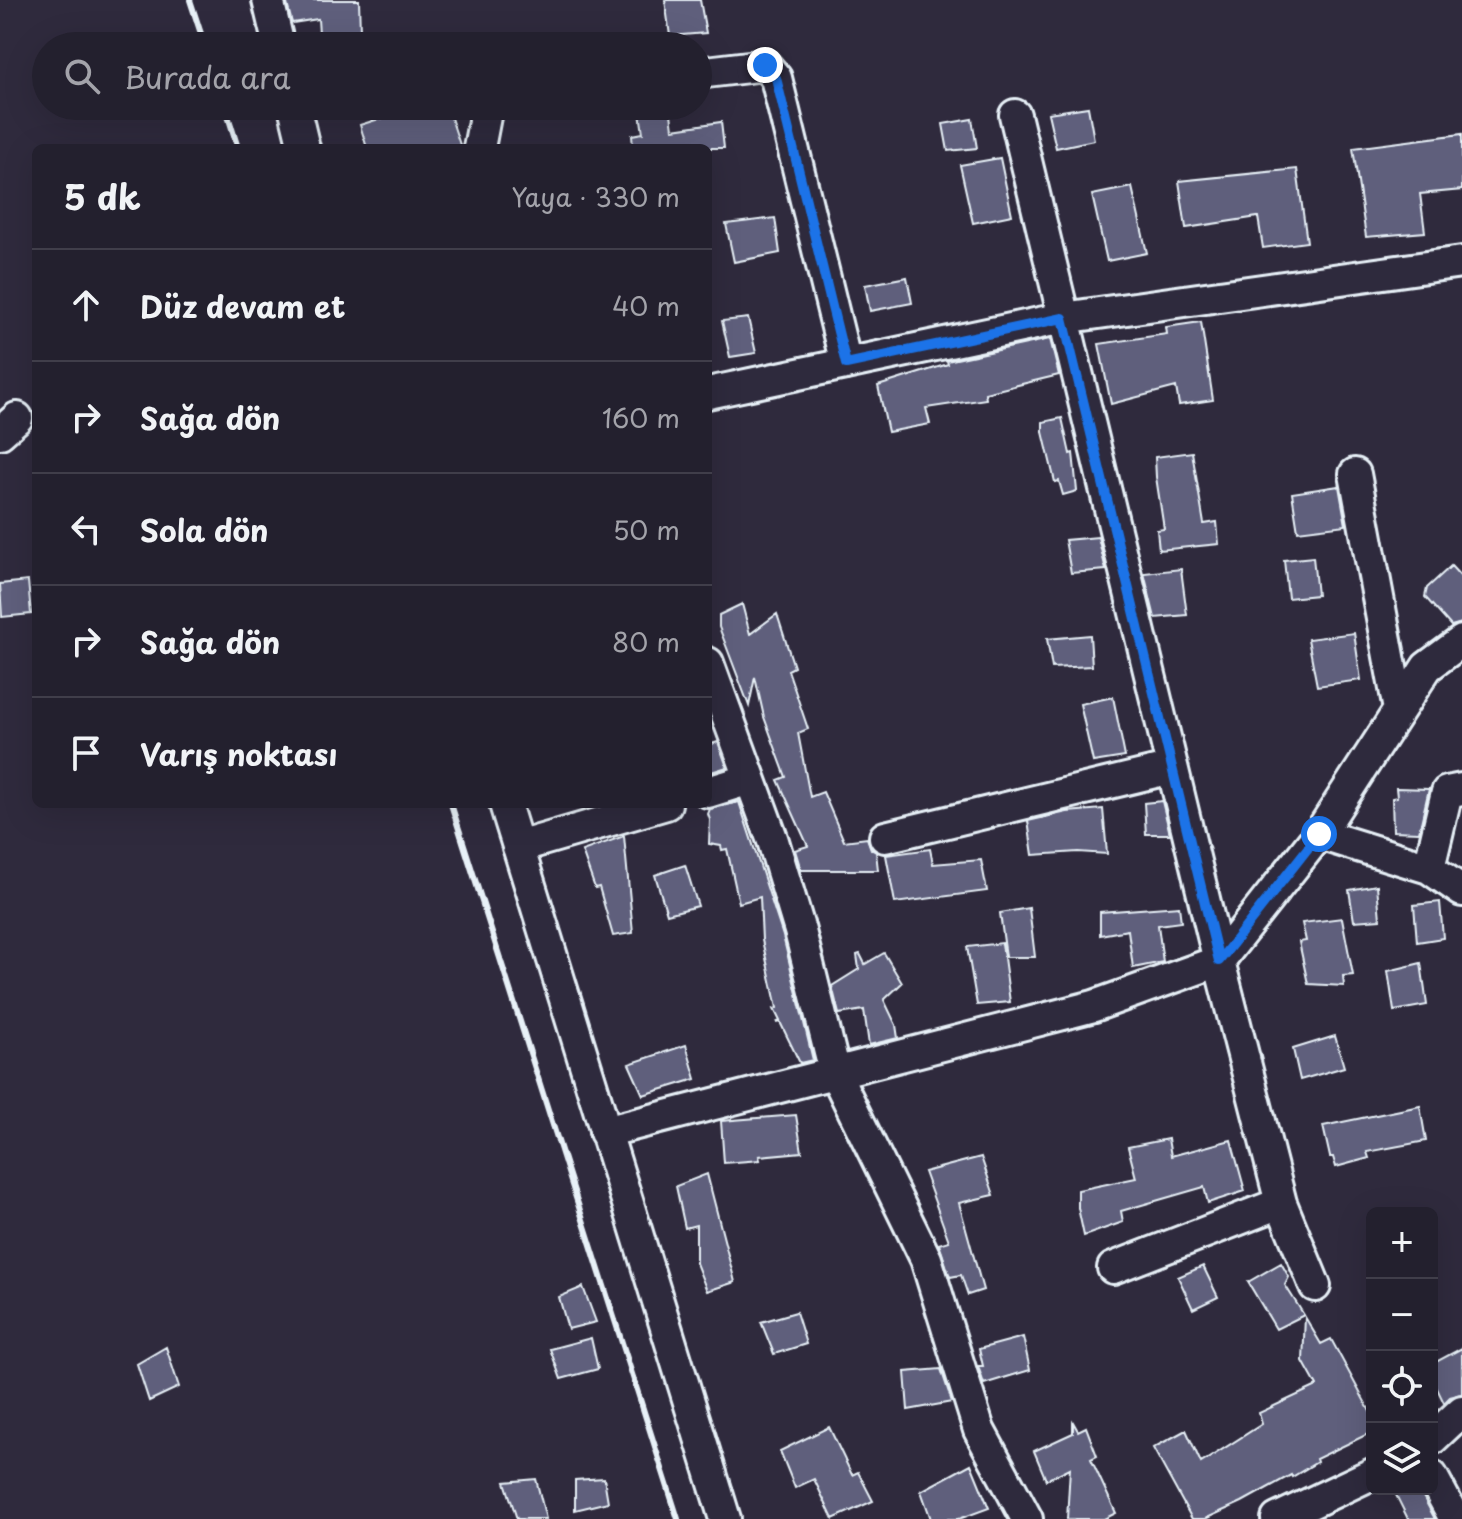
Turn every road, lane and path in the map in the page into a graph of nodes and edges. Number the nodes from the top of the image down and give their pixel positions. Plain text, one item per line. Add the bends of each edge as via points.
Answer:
1 (268, 0) edge
2 (276, 32) edge
3 (712, 71) edge
4 (1015, 115) dead end
5 (297, 120) edge
6 (484, 120) edge
7 (303, 144) edge
8 (480, 144) edge
9 (1462, 262) edge
10 (1063, 318) junction
11 (846, 364) junction
12 (712, 392) edge
13 (1355, 474) dead end
14 (1462, 641) edge
15 (712, 681) edge
16 (1399, 710) junction
17 (1172, 768) junction
18 (750, 779) junction
19 (1462, 789) edge
20 (712, 791) edge
21 (506, 808) edge
22 (652, 808) edge
23 (1319, 834) junction
24 (885, 837) dead end
25 (518, 847) junction
26 (1429, 868) junction
27 (1462, 891) edge
28 (1219, 961) junction
29 (835, 1073) junction
30 (605, 1132) junction
31 (1281, 1203) junction
32 (1113, 1268) dead end
33 (1315, 1286) dead end
34 (1462, 1411) edge
35 (1438, 1433) edge
36 (1366, 1477) edge
37 (1438, 1487) edge
38 (725, 1519) edge
39 (1027, 1519) edge
40 (1277, 1519) edge
41 (1455, 1519) edge

1 - 2 street
3 - 11 street via 765,65 776,78
4 - 10 street
5 - 7 street
6 - 8 street
9 - 10 street
10 - 11 street
10 - 17 street
11 - 12 street
13 - 16 street
14 - 16 street via 1427,667
15 - 18 street
16 - 23 street
17 - 24 street
17 - 28 street
18 - 20 street
18 - 29 street via 800,931
19 - 26 street via 1447,792
21 - 25 street
22 - 25 street
23 - 26 street
23 - 28 street
25 - 30 street
26 - 27 street
28 - 29 street via 1094,1006
28 - 31 street
29 - 30 street
29 - 39 street via 926,1259 979,1430
30 - 38 street
31 - 32 street
31 - 33 street
34 - 35 street
36 - 40 street
37 - 41 street

